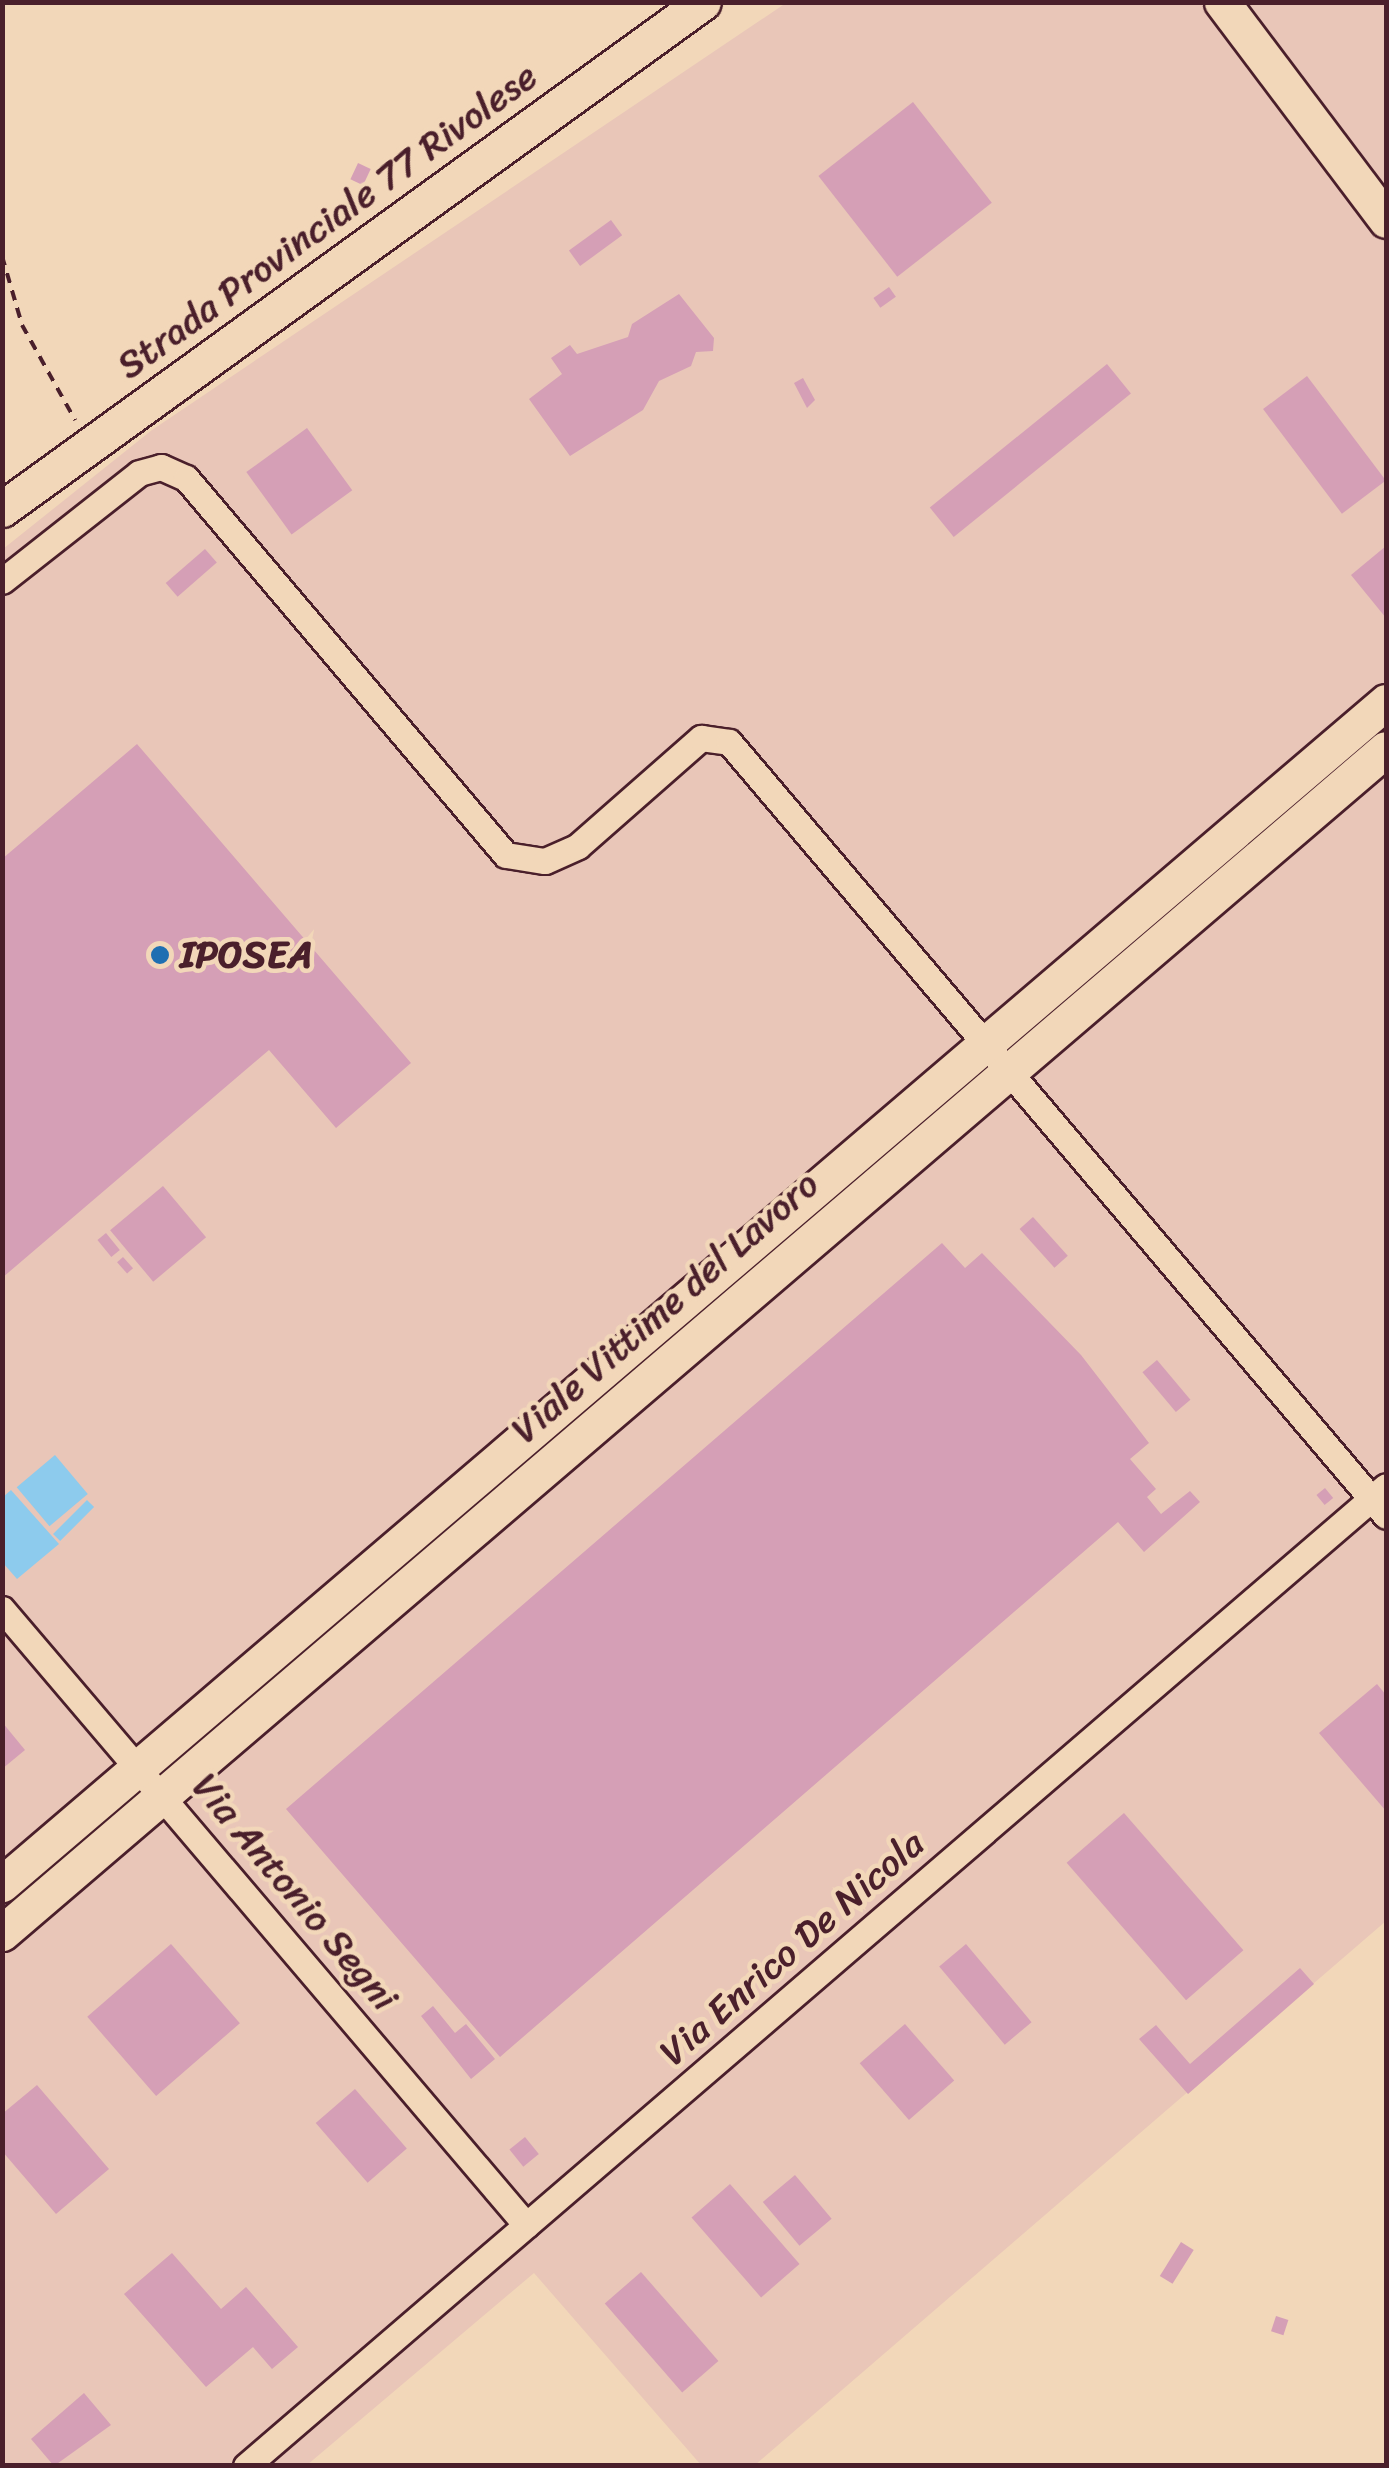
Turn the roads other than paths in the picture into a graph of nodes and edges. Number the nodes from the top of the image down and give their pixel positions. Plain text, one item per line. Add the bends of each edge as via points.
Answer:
1 (702, 2) edge
2 (1222, 2) edge
3 (1386, 220) edge
4 (2, 509) edge
5 (2, 581) edge
6 (1386, 702) edge
7 (1386, 748) edge
8 (994, 1057) junction
9 (1382, 1500) edge
10 (2, 1609) edge
11 (140, 1767) junction
12 (164, 1794) junction
13 (2, 1884) edge
14 (2, 1933) edge
15 (526, 2225) junction
16 (246, 2466) edge

1 - 4 street, Strada Provinciale 77 Rivolese
2 - 3 street
5 - 8 street via 139,473 162,468 186,478 506,856 545,861 578,846 701,738 729,742
6 - 8 street, Viale Vittime del Lavoro
7 - 8 street, Viale Vittime del Lavoro
8 - 9 street
8 - 11 street, Viale Vittime del Lavoro
8 - 12 street, Viale Vittime del Lavoro
9 - 15 street, Via Enrico De Nicola
10 - 11 street, Via Antonio Segni
11 - 12 street, Via Antonio Segni
11 - 13 street, Viale Vittime del Lavoro
12 - 14 street, Viale Vittime del Lavoro
12 - 15 street, Via Antonio Segni
15 - 16 street, Via Enrico De Nicola

